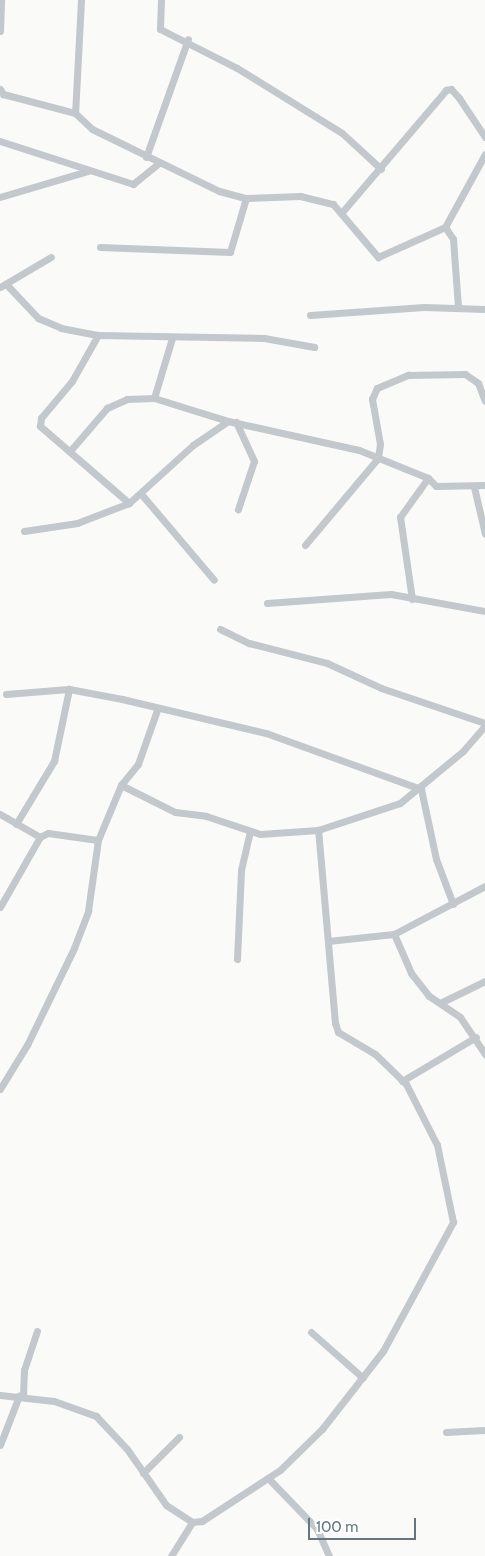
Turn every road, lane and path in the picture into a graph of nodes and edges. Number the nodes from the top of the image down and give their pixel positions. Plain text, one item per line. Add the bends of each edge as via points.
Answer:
1 (1, 0) edge
2 (81, 0) edge
3 (161, 0) edge
4 (0, 31) edge
5 (188, 40) junction
6 (0, 89) edge
7 (75, 114) junction
8 (485, 137) edge
9 (0, 141) edge
10 (485, 154) edge
11 (146, 157) junction
12 (158, 164) junction
13 (380, 170) junction
14 (94, 173) junction
15 (0, 198) edge
16 (246, 198) junction
17 (343, 211) junction
18 (445, 227) junction
19 (100, 247) dead end
20 (51, 257) dead end
21 (3, 285) edge
22 (458, 306) junction
23 (485, 310) edge
24 (310, 315) dead end
25 (98, 335) junction
26 (172, 338) junction
27 (314, 347) dead end
28 (154, 398) junction
29 (485, 401) edge
30 (232, 421) junction
31 (70, 451) junction
32 (378, 458) junction
33 (428, 478) junction
34 (485, 485) edge
35 (474, 487) junction
36 (142, 495) junction
37 (129, 503) junction
38 (238, 509) dead end
39 (24, 531) dead end
40 (485, 534) edge
41 (305, 545) dead end
42 (214, 580) dead end
43 (412, 599) junction
44 (267, 603) dead end
45 (485, 612) edge
46 (220, 629) dead end
47 (70, 689) junction
48 (6, 694) dead end
49 (157, 710) junction
50 (485, 724) edge
51 (121, 785) junction
52 (421, 789) junction
53 (0, 814) edge
54 (16, 824) junction
55 (318, 830) junction
56 (250, 832) junction
57 (40, 837) junction
58 (98, 840) junction
59 (485, 886) edge
60 (453, 904) junction
61 (0, 907) edge
62 (394, 934) junction
63 (328, 942) junction
64 (237, 960) dead end
65 (485, 981) edge
66 (442, 1002) junction
67 (476, 1037) junction
68 (485, 1054) edge
69 (402, 1080) junction
70 (0, 1089) edge
71 (37, 1331) dead end
72 (311, 1332) dead end
73 (363, 1378) junction
74 (0, 1396) edge
75 (21, 1397) junction
76 (485, 1430) edge
77 (446, 1432) dead end
78 (178, 1437) dead end
79 (0, 1445) edge
80 (143, 1473) junction
81 (268, 1478) junction
82 (192, 1522) junction
83 (171, 1556) edge
84 (329, 1556) edge

1 - 4 street
2 - 7 street
3 - 5 street via 160,29
5 - 11 street
5 - 13 street via 342,134
6 - 7 street via 3,94
7 - 11 street via 92,129
8 - 13 street via 459,98 451,89 446,90
9 - 14 street
10 - 18 street
11 - 12 street
12 - 14 street via 133,184
12 - 16 street via 188,180
13 - 17 street
14 - 15 street via 83,170
16 - 17 street via 300,196 334,204
16 - 19 street via 230,252
17 - 18 street via 378,257
18 - 22 street via 453,238
20 - 21 street
21 - 25 street via 38,318
22 - 23 street
22 - 24 street
25 - 26 street
25 - 31 street via 72,382 41,418 44,433
26 - 27 street via 264,338
26 - 28 street
28 - 30 street
28 - 31 street via 127,399 108,408
29 - 32 street via 478,383 466,374 426,373 377,388 372,399 380,444
30 - 32 street
30 - 36 street via 193,445
30 - 38 street via 254,461
31 - 37 street
32 - 33 street
32 - 41 street
33 - 35 street via 436,486
33 - 43 street via 400,518
34 - 35 street
35 - 40 street
36 - 37 street
36 - 42 street
37 - 39 street via 77,522
43 - 44 street via 371,594
43 - 45 street
46 - 50 street via 249,644 327,663 381,688
47 - 48 street
47 - 49 street
47 - 54 street via 54,761
49 - 51 street via 138,764
49 - 52 street via 266,733
50 - 52 street
51 - 56 street via 168,810 206,816
51 - 58 street
52 - 55 street via 400,803
52 - 60 street via 436,859
53 - 54 street
54 - 57 street
55 - 56 street via 277,835
55 - 63 street
56 - 64 street via 241,870
57 - 58 street via 48,833
57 - 61 street
58 - 70 street via 88,912 74,948 27,1045
59 - 60 street
60 - 62 street
62 - 63 street
62 - 66 street via 411,974 429,996
63 - 69 street via 338,1032 375,1054
65 - 66 street
66 - 67 street
67 - 68 street
67 - 69 street
69 - 73 street via 437,1145 453,1222 383,1352
71 - 75 street via 24,1370
72 - 73 street
73 - 81 street via 322,1429
74 - 75 street
75 - 79 street
75 - 80 street via 62,1404 96,1416
76 - 77 street
78 - 80 street
80 - 82 street via 166,1506
81 - 82 street via 202,1521
81 - 84 street via 317,1529
82 - 83 street

